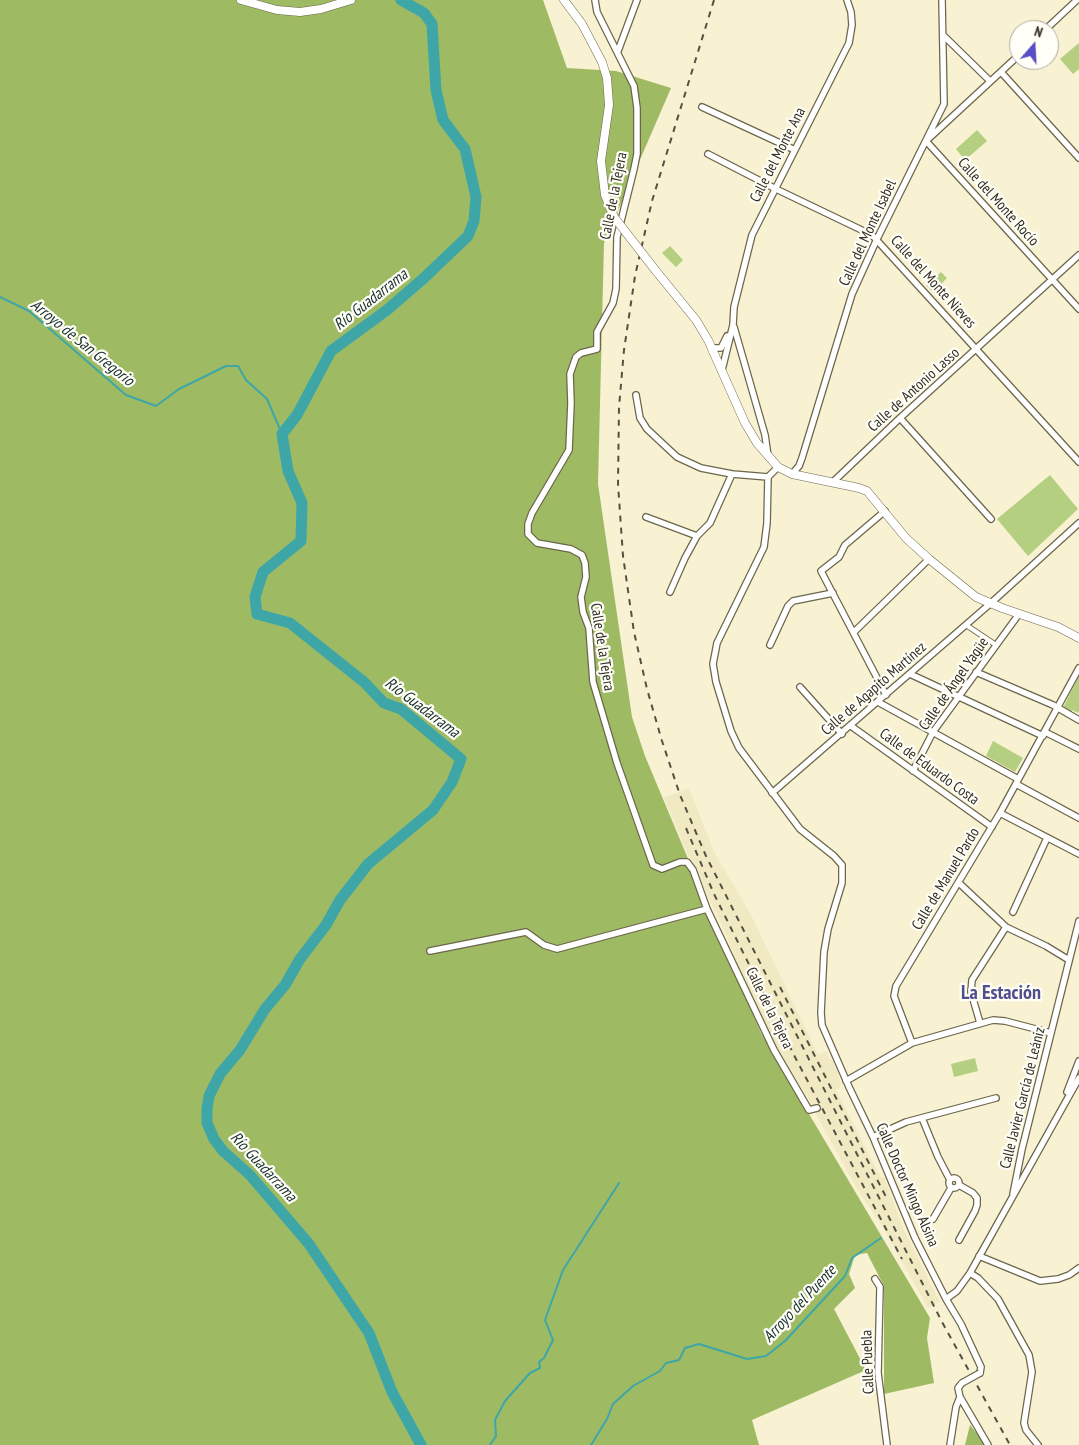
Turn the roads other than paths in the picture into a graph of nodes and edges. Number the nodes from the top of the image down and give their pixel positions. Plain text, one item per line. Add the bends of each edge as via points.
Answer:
1 (241, 0) edge
2 (350, 0) edge
3 (564, 0) edge
4 (595, 0) edge
5 (638, 0) edge
6 (848, 0) edge
7 (942, 0) edge
8 (1077, 0) edge
9 (1056, 20) edge
10 (943, 35) junction
11 (618, 52) junction
12 (1009, 64) edge
13 (1001, 72) junction
14 (990, 82) junction
15 (702, 107) dead end
16 (926, 141) junction
17 (795, 150) junction
18 (708, 154) dead end
19 (1079, 158) edge
20 (776, 189) junction
21 (877, 239) junction
22 (1079, 255) edge
23 (1052, 280) junction
24 (1079, 309) edge
25 (733, 325) junction
26 (712, 348) junction
27 (976, 349) junction
28 (722, 371) junction
29 (636, 395) dead end
30 (900, 418) junction
31 (768, 456) junction
32 (1079, 462) edge
33 (778, 467) junction
34 (732, 474) junction
35 (792, 474) junction
36 (768, 477) junction
37 (833, 482) junction
38 (885, 511) junction
39 (646, 517) dead end
40 (991, 519) dead end
41 (1079, 523) edge
42 (697, 536) junction
43 (929, 559) junction
44 (670, 592) dead end
45 (833, 593) junction
46 (991, 603) junction
47 (1019, 614) junction
48 (966, 625) junction
49 (854, 632) junction
50 (1079, 638) edge
51 (770, 645) dead end
52 (996, 645) junction
53 (1079, 668) edge
54 (976, 672) junction
55 (910, 674) junction
56 (800, 687) dead end
57 (886, 695) junction
58 (958, 696) junction
59 (878, 702) junction
60 (1058, 708) junction
61 (1079, 720) edge
62 (851, 726) junction
63 (933, 732) junction
64 (842, 734) junction
65 (1044, 734) junction
66 (1079, 749) edge
67 (913, 771) junction
68 (1017, 781) junction
69 (772, 793) junction
70 (1000, 813) junction
71 (1079, 818) edge
72 (992, 827) junction
73 (1047, 838) junction
74 (1079, 854) edge
75 (959, 884) junction
76 (707, 908) junction
77 (1013, 912) dead end
78 (1079, 921) edge
79 (1006, 927) junction
80 (430, 951) dead end
81 (1068, 960) junction
82 (980, 1024) junction
83 (1051, 1033) junction
84 (912, 1043) junction
85 (1079, 1062) edge
86 (1079, 1078) edge
87 (846, 1081) junction
88 (996, 1098) dead end
89 (1062, 1106) junction
90 (817, 1108) dead end
91 (922, 1118) junction
92 (873, 1137) junction
93 (1022, 1149) junction
94 (1034, 1157) junction
95 (950, 1180) junction
96 (959, 1184) junction
97 (951, 1188) junction
98 (1013, 1194) junction
99 (933, 1219) dead end
100 (959, 1240) dead end
101 (979, 1256) junction
102 (1079, 1268) edge
103 (970, 1273) junction
104 (875, 1279) dead end
105 (946, 1299) junction
106 (960, 1398) junction
107 (887, 1445) edge
108 (950, 1445) edge
109 (988, 1445) edge
110 (1038, 1445) edge

1 - 2 main road via 263,8 295,12 321,9
3 - 26 main road, bridge via 589,36 607,78 609,105 601,161 605,195 614,217 696,320
4 - 11 street, Calle de la Tejera via 597,12
5 - 11 street
6 - 17 street, Calle del Monte Ana via 852,25 849,43
7 - 10 street, Calle del Monte Isabel
8 - 9 street
10 - 14 street
10 - 16 street, Calle del Monte Isabel via 944,104
11 - 76 street, Calle de la Tejera via 634,86 637,145 618,237 616,289 613,303 596,332 596,349 576,356 570,374 569,450 532,513 528,534 537,543 571,549 582,555 586,577 581,597 589,628 593,682 653,865 662,869 687,862
12 - 13 street
13 - 14 street
13 - 19 street
14 - 16 street
15 - 17 street
16 - 21 street, Calle del Monte Isabel
16 - 23 street, Calle del Monte Rocío
17 - 20 street, Calle del Monte Ana
18 - 20 street, Calle del Monte Nieves
20 - 21 street, Calle del Monte Nieves
20 - 25 street, Calle del Monte Ana via 752,235 734,307
21 - 27 street, Calle del Monte Nieves
21 - 35 street, Calle del Monte Isabel via 852,294 802,458
22 - 23 street, Calle de Antonio Lasso
23 - 24 street, Calle del Monte Rocío
23 - 27 street, Calle de Antonio Lasso
25 - 26 street, Calle del Monte Ana via 721,348
25 - 28 street, Calle del Monte Ana
25 - 31 street, Calle del Monte Ana via 765,435
26 - 28 main road
27 - 30 street, Calle de Antonio Lasso
27 - 32 street, Calle del Monte Nieves
28 - 31 main road via 745,423
29 - 34 street via 640,418 647,429 677,456 701,468
30 - 37 street, Calle de Antonio Lasso
30 - 40 street
31 - 33 main road
33 - 35 main road
33 - 36 street
34 - 36 street
34 - 42 street via 710,523
35 - 37 main road
36 - 69 street via 764,547 716,643 713,664 725,714 739,748
37 - 38 main road via 867,491
38 - 43 main road via 906,538
38 - 45 street via 845,544 839,557 821,571
39 - 42 street
41 - 46 street, Calle de Agapito Martínez
42 - 44 street
43 - 46 main road via 976,596
43 - 49 street
45 - 49 street
45 - 51 street via 794,601 788,606
46 - 47 main road
46 - 48 street, Calle de Agapito Martínez
47 - 50 main road
47 - 52 street, Calle de Ángel Yagüe
48 - 52 street
48 - 55 street, Calle de Agapito Martínez
49 - 57 street
52 - 54 street, Calle de Ángel Yagüe
53 - 60 street, Calle de Manuel Pardo
54 - 58 street, Calle de Ángel Yagüe
54 - 60 street
55 - 57 street, Calle de Agapito Martínez
55 - 58 street
56 - 64 street
57 - 59 street, Calle de Agapito Martínez
58 - 63 street, Calle de Ángel Yagüe
58 - 65 street
59 - 62 street, Calle de Agapito Martínez
59 - 63 street
60 - 61 street
60 - 65 street, Calle de Manuel Pardo
62 - 64 street, Calle de Agapito Martínez
62 - 67 street, Calle de Eduardo Costa
63 - 67 street, Calle de Ángel Yagüe
63 - 68 street
64 - 69 street, Calle de Agapito Martínez
65 - 66 street
65 - 68 street, Calle de Manuel Pardo
67 - 72 street, Calle de Eduardo Costa
68 - 70 street, Calle de Manuel Pardo
68 - 71 street
69 - 87 street, Calle Doctor Mingo Alsina via 800,829 842,865 842,883 824,952 821,1013 822,1025
70 - 72 street, Calle de Manuel Pardo
70 - 73 street
72 - 75 street, Calle de Manuel Pardo
73 - 74 street
73 - 77 street
75 - 79 street
75 - 84 street, Calle de Manuel Pardo via 894,991
76 - 80 street via 557,949 544,945 526,932
76 - 90 street, Calle de la Tejera via 774,1050 809,1110
78 - 81 street, Calle Javier García de Leániz
79 - 81 street
79 - 82 street via 972,980
81 - 83 street, Calle Javier García de Leániz
82 - 83 street via 998,1020
82 - 84 street
83 - 93 street, Calle Javier García de Leániz
84 - 87 street
85 - 89 street
86 - 89 street
87 - 92 street, Calle Doctor Mingo Alsina
88 - 91 street
89 - 94 street
91 - 92 street
91 - 95 street
92 - 105 street, Calle Doctor Mingo Alsina via 915,1238
93 - 94 street via 1024,1154
93 - 98 street, Calle Javier García de Leániz
94 - 98 street
95 - 96 street via 957,1179
95 - 97 street
96 - 97 street
96 - 100 street via 974,1193 977,1205
97 - 99 street
98 - 101 street
101 - 102 street via 1040,1281 1070,1275
101 - 103 street
103 - 105 street via 957,1292
103 - 110 street via 998,1300 1029,1355 1032,1372 1024,1423
104 - 107 street, Calle Puebla via 880,1288 878,1373
105 - 106 street, Calle Doctor Mingo Alsina, bridge via 981,1366 980,1373 958,1388
106 - 108 street
106 - 109 street

